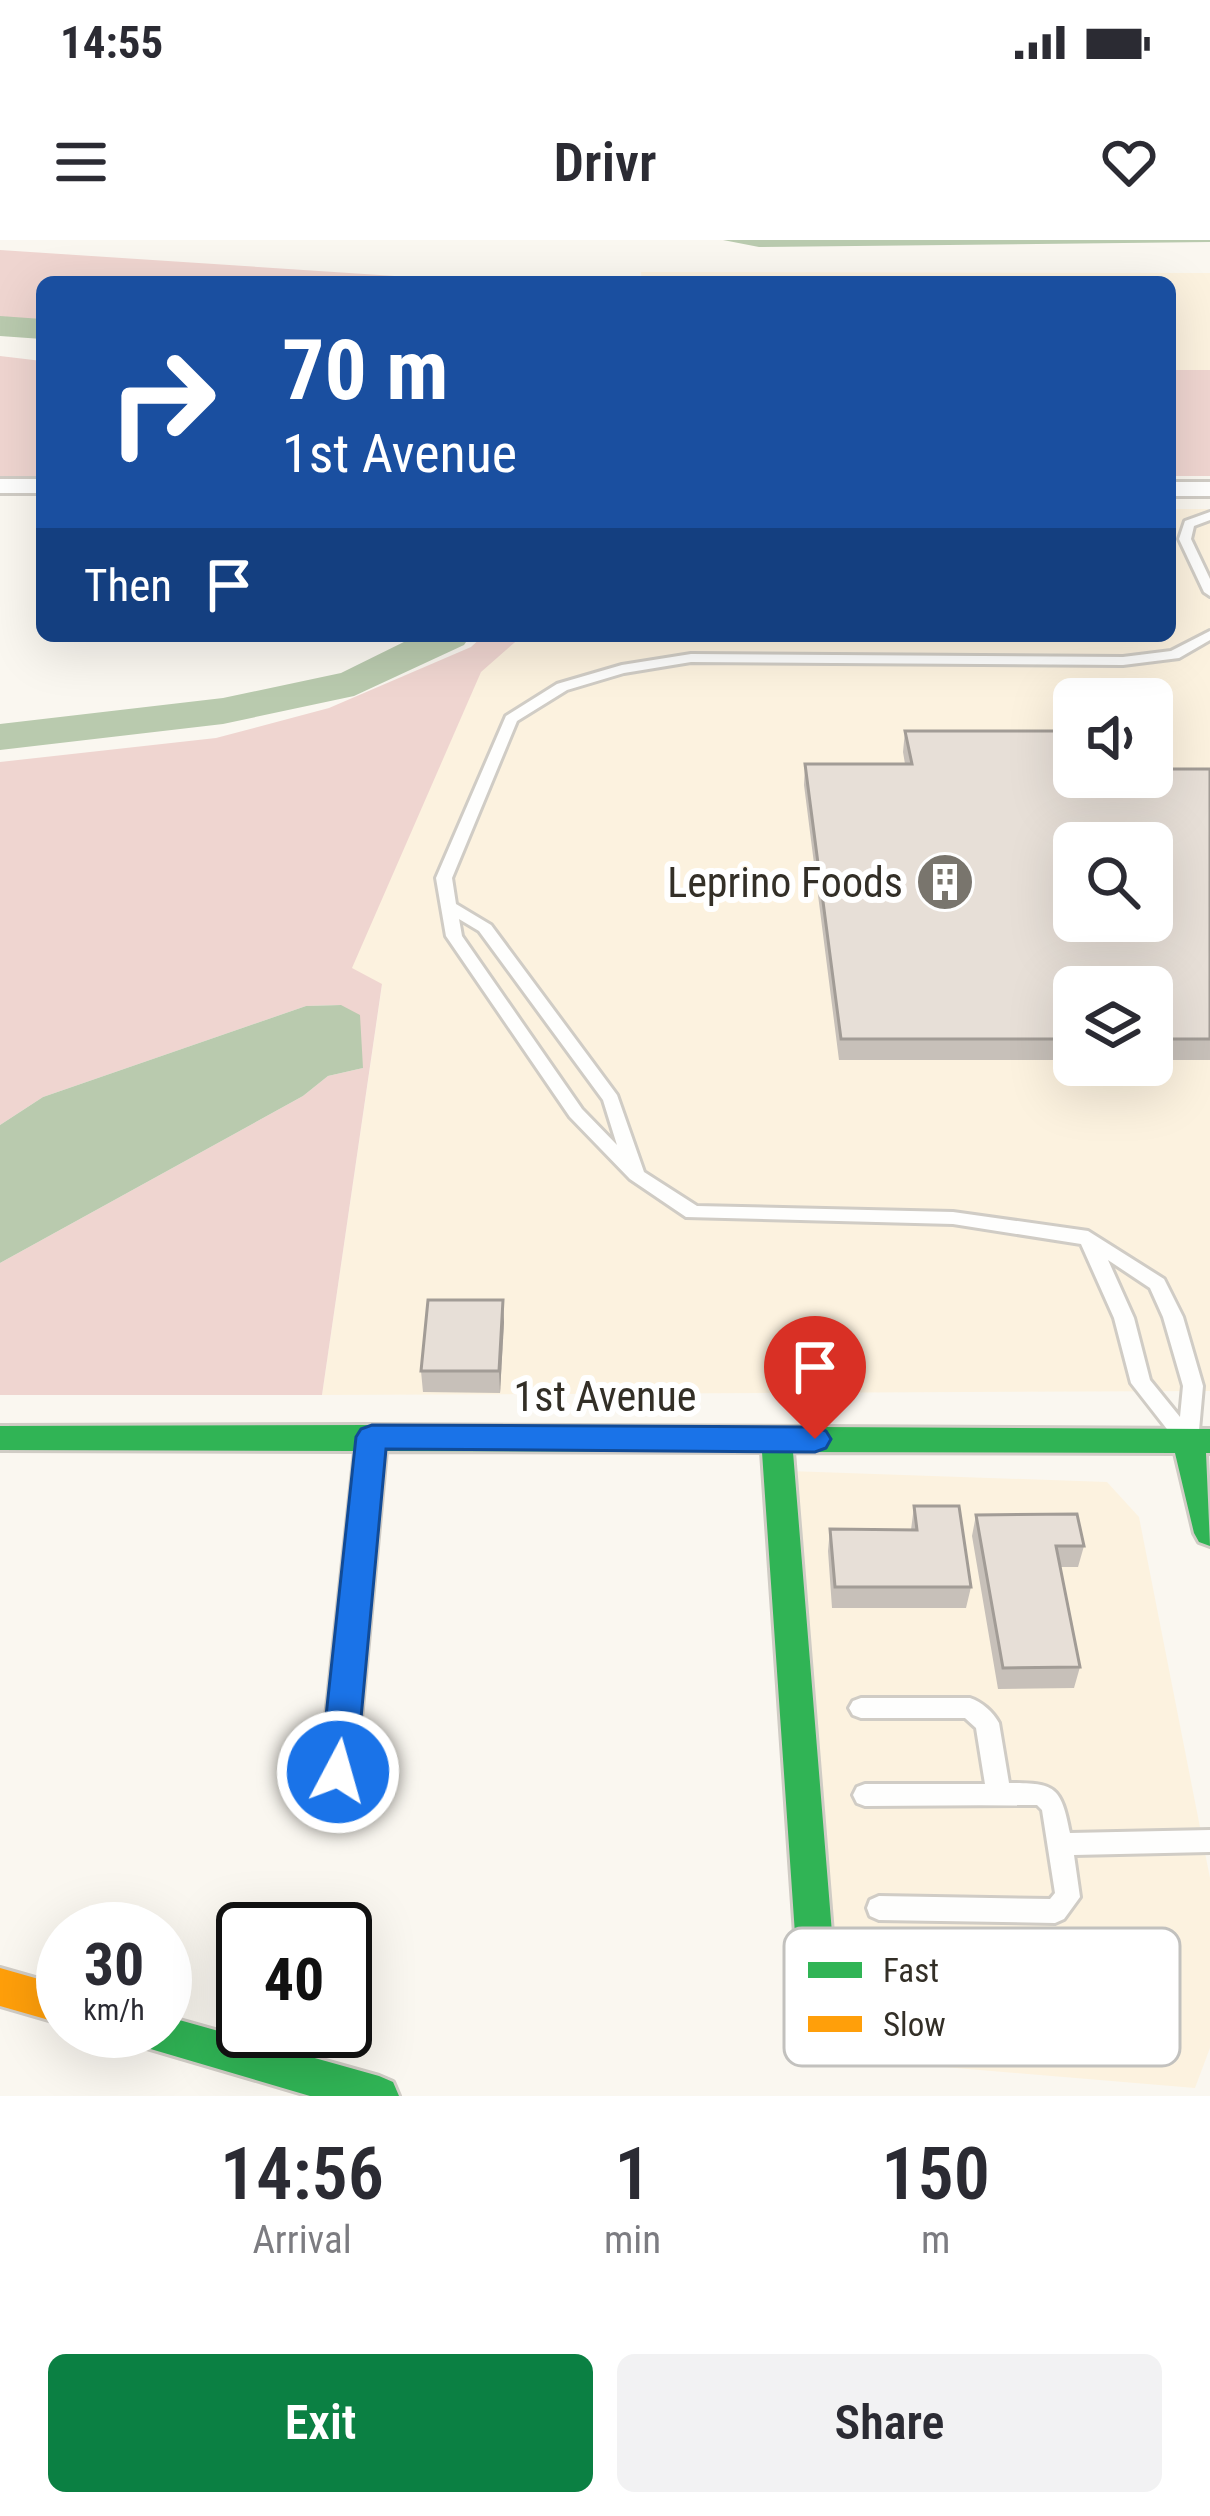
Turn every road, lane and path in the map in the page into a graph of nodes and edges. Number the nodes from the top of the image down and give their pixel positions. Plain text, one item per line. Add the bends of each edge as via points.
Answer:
1 (0, 486) edge
2 (36, 486) edge
3 (1176, 489) edge
4 (1210, 489) edge
5 (1210, 516) edge
6 (1209, 587) edge
7 (1206, 641) edge
8 (449, 906) junction
9 (636, 1175) junction
10 (1088, 1238) junction
11 (372, 1437) junction
12 (0, 1438) edge
13 (777, 1439) junction
14 (1199, 1441) edge
15 (1210, 1533) edge
16 (861, 1708) dead end
17 (338, 1772) dead end
18 (866, 1795) dead end
19 (999, 1795) junction
20 (1210, 1841) edge
21 (1060, 1844) junction
22 (879, 1908) dead end
23 (813, 1928) edge
24 (0, 1987) edge
25 (36, 1997) edge
26 (192, 2042) edge
27 (379, 2096) edge

1 - 2 street
3 - 4 street
5 - 6 lane via 1189,524 1184,539
7 - 8 lane via 1124,662 691,658 562,687 511,719 444,878
8 - 9 lane via 454,936 576,1113
8 - 9 lane via 485,928 611,1099
9 - 10 lane via 694,1212 952,1218
10 - 14 lane via 1124,1318 1141,1383
10 - 14 lane via 1157,1284 1193,1386
11 - 12 main road, 1st Avenue
11 - 13 main road, 1st Avenue
11 - 17 main road
13 - 14 main road, 1st Avenue
13 - 23 main road
14 - 15 main road
16 - 19 lane via 970,1708 986,1723
18 - 19 lane
19 - 21 lane via 1042,1794 1053,1805
20 - 21 lane
21 - 22 lane via 1068,1897 1055,1911
24 - 25 main road
26 - 27 main road

